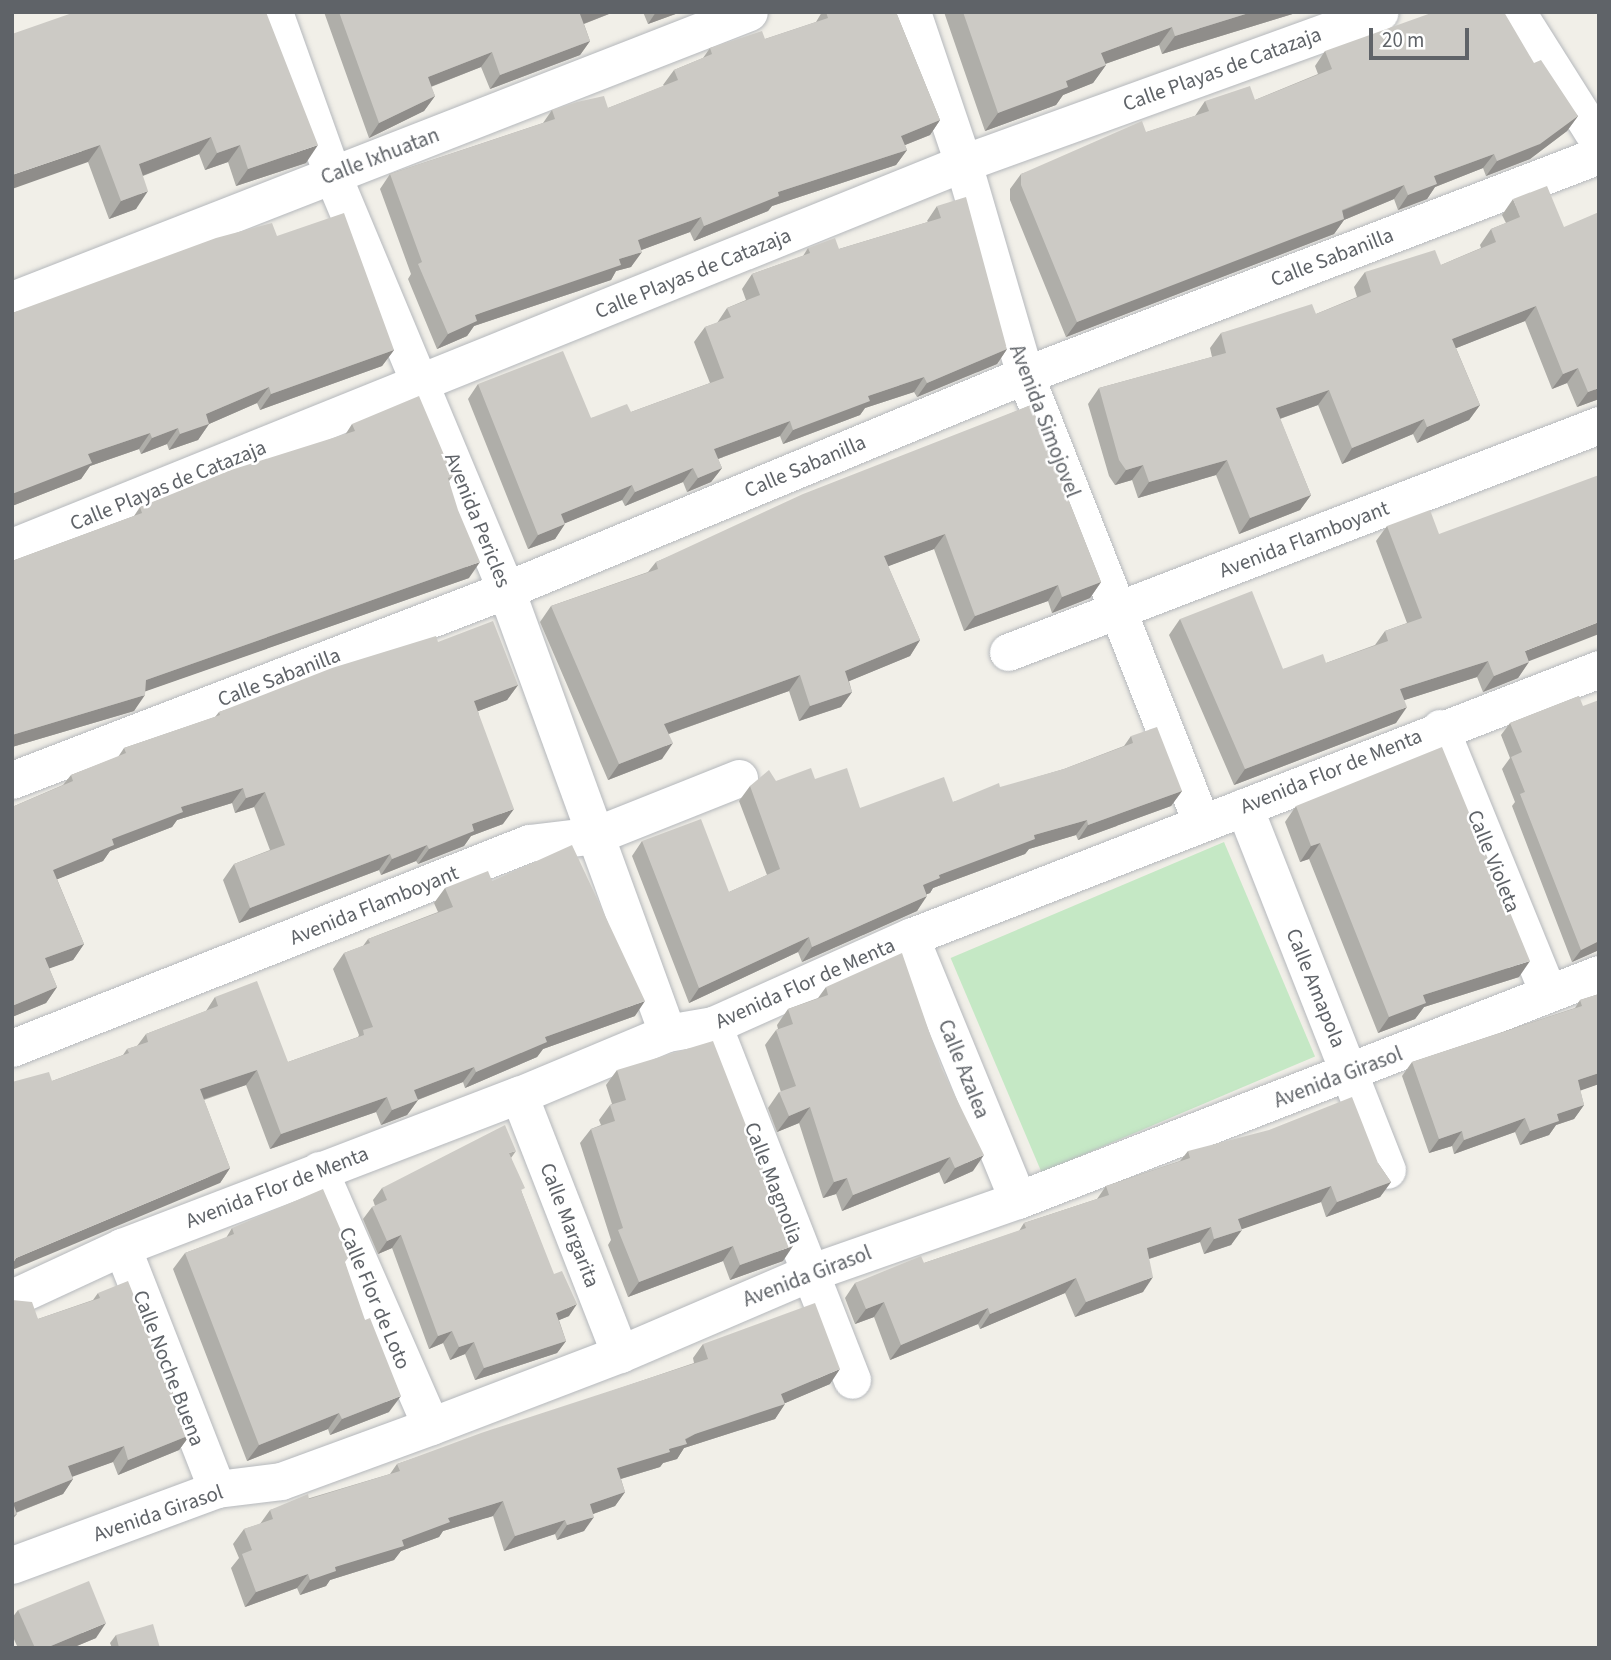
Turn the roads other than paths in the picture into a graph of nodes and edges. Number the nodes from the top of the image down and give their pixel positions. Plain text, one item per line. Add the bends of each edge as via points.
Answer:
1 (274, 12) edge
2 (749, 12) edge
3 (912, 12) edge
4 (1380, 12) edge
5 (1517, 12) edge
6 (1599, 142) edge
7 (1599, 155) edge
8 (963, 163) junction
9 (332, 174) junction
10 (12, 300) edge
11 (1025, 375) junction
12 (423, 383) junction
13 (1599, 425) edge
14 (12, 547) edge
15 (506, 590) junction
16 (1119, 610) junction
17 (1008, 652) dead end
18 (1599, 669) edge
19 (1440, 728) junction
20 (739, 778) dead end
21 (12, 780) edge
22 (1244, 807) junction
23 (1201, 822) junction
24 (596, 835) junction
25 (910, 937) junction
26 (1599, 974) edge
27 (1548, 993) junction
28 (713, 1025) junction
29 (667, 1033) junction
30 (12, 1048) edge
31 (1351, 1073) junction
32 (519, 1096) junction
33 (319, 1170) junction
34 (1387, 1170) edge
35 (1018, 1200) junction
36 (122, 1247) junction
37 (809, 1273) junction
38 (12, 1298) edge
39 (620, 1354) junction
40 (852, 1380) dead end
41 (431, 1426) junction
42 (217, 1489) junction
43 (12, 1565) edge

1 - 9 street, Avenida Pericles
2 - 9 street, Calle Ixhuatan
3 - 8 street, Avenida Simojovel
4 - 8 street, Calle Playas de Catazaja
5 - 6 street
7 - 11 street, Calle Sabanilla
8 - 11 street, Avenida Simojovel
8 - 12 street, Calle Playas de Catazaja
9 - 10 street, Calle Ixhuatan
9 - 12 street, Avenida Pericles
11 - 15 street, Calle Sabanilla
11 - 16 street, Avenida Simojovel
12 - 14 street, Calle Playas de Catazaja
12 - 15 street, Avenida Pericles
13 - 16 street, Avenida Flamboyant
15 - 21 street, Calle Sabanilla
15 - 24 street, Avenida Pericles
16 - 17 street, Avenida Flamboyant
16 - 23 street, Avenida Simojovel
18 - 19 street, Avenida Flor de Menta
19 - 22 street, Avenida Flor de Menta
19 - 27 street, Calle Violeta
20 - 24 street, Avenida Flamboyant
22 - 23 street, Avenida Flor de Menta
22 - 31 street, Calle Amapola
23 - 25 street, Avenida Flor de Menta
24 - 29 street, Avenida Pericles
24 - 30 street, Avenida Flamboyant via 529,843
25 - 28 street, Avenida Flor de Menta
25 - 35 street, Calle Azalea
26 - 27 street, Avenida Girasol
27 - 31 street, Avenida Girasol
28 - 29 street, Avenida Flor de Menta
28 - 37 street, Calle Magnolia
29 - 32 street, Avenida Flor de Menta
31 - 34 street, Calle Amapola
31 - 35 street, Avenida Girasol
32 - 33 street, Avenida Flor de Menta
32 - 39 street, Calle Margarita
33 - 36 street, Avenida Flor de Menta
33 - 41 street, Calle Flor de Loto
35 - 37 street, Avenida Girasol
36 - 38 street, Avenida Flor de Menta
36 - 42 street, Calle Noche Buena
37 - 39 street, Avenida Girasol
37 - 40 street, Calle Magnolia
39 - 41 street, Avenida Girasol
41 - 42 street, Avenida Girasol via 281,1481
42 - 43 street, Avenida Girasol

